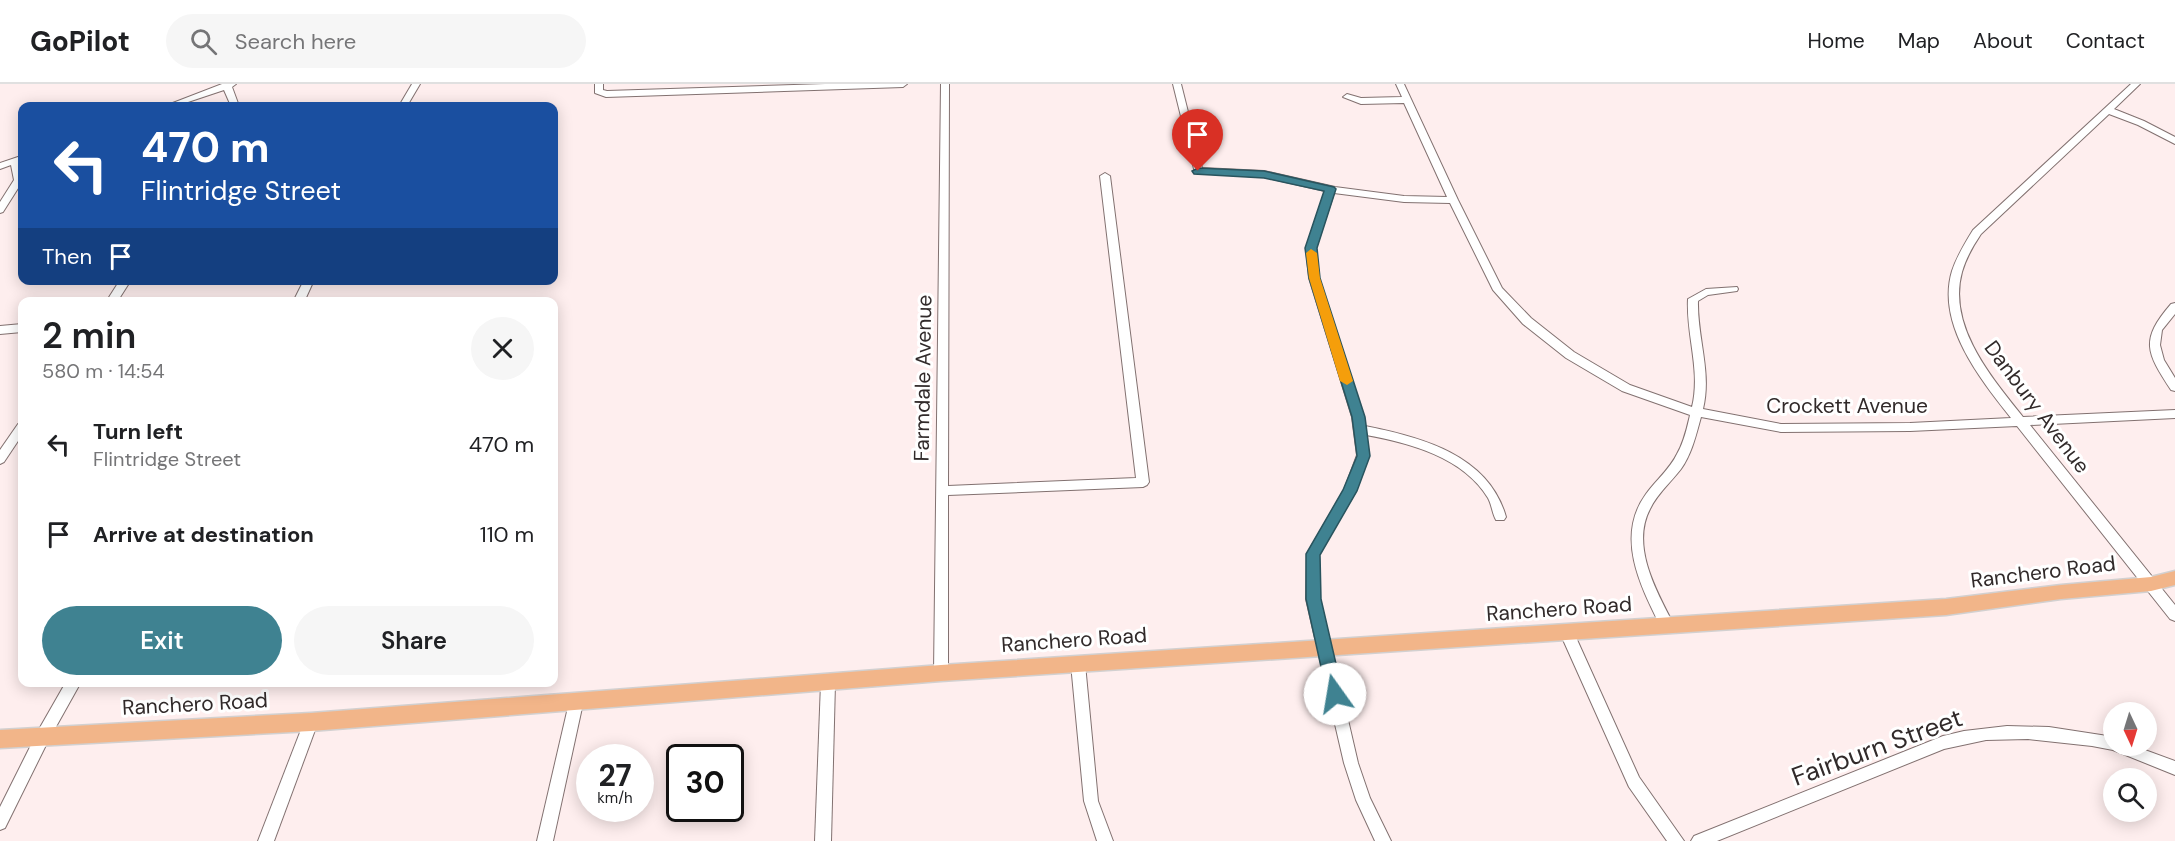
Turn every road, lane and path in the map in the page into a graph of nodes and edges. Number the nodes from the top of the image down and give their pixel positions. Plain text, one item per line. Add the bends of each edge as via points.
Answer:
1 (416, 84) edge
2 (598, 84) edge
3 (903, 84) edge
4 (945, 84) edge
5 (1177, 84) edge
6 (1400, 84) edge
7 (2136, 84) edge
8 (229, 85) edge
9 (1347, 97) dead end
10 (1407, 100) junction
11 (180, 102) edge
12 (235, 102) edge
13 (405, 102) edge
14 (2108, 110) junction
15 (2175, 141) edge
16 (18, 160) edge
17 (0, 166) edge
18 (1106, 176) dead end
19 (18, 182) edge
20 (1330, 189) junction
21 (1453, 200) junction
22 (0, 210) edge
23 (1733, 289) dead end
24 (2175, 307) edge
25 (18, 328) edge
26 (0, 330) edge
27 (2175, 387) edge
28 (1695, 412) junction
29 (2175, 414) edge
30 (2019, 421) junction
31 (1360, 429) junction
32 (18, 433) edge
33 (0, 459) edge
34 (942, 491) junction
35 (1500, 517) dead end
36 (2175, 578) edge
37 (2151, 584) junction
38 (2175, 589) edge
39 (2175, 615) edge
40 (1668, 627) junction
41 (1567, 633) junction
42 (1324, 648) junction
43 (1078, 664) junction
44 (941, 673) junction
45 (828, 683) junction
46 (71, 687) edge
47 (576, 703) junction
48 (311, 722) junction
49 (43, 736) junction
50 (0, 739) edge
51 (2103, 742) edge
52 (2144, 756) edge
53 (2175, 768) edge
54 (0, 823) edge
55 (266, 841) edge
56 (545, 841) edge
57 (823, 841) edge
58 (1105, 841) edge
59 (1383, 841) edge
60 (1676, 841) edge
61 (1699, 841) edge

1 - 13 street
2 - 3 street via 598,91 606,94
4 - 34 street, Farmdale Avenue
5 - 20 street via 1198,171 1264,174
6 - 10 street, Crockett Avenue
7 - 14 street, Danbury Avenue
8 - 11 street
8 - 12 street
9 - 10 street via 1361,101
10 - 21 street, Crockett Avenue
14 - 15 street
14 - 30 street, Danbury Avenue via 1977,232 1958,265 1955,302 1960,327 1972,356
16 - 17 street
18 - 34 street via 1143,482
19 - 22 street
20 - 21 street via 1404,199
20 - 31 street via 1311,248 1314,278
21 - 28 street, Crockett Avenue via 1498,291 1527,321 1570,356 1626,388
23 - 28 street via 1707,292 1693,299 1701,356 1701,391
24 - 27 street via 2158,328 2156,347 2161,366
25 - 26 street
28 - 30 street, Crockett Avenue via 1760,425 1829,429
28 - 40 street via 1682,456 1644,508 1638,526 1647,585
29 - 30 street, Crockett Avenue
30 - 37 street, Danbury Avenue
31 - 35 street via 1401,437 1437,450 1470,471 1492,495
31 - 42 street via 1363,456 1357,473 1313,554 1313,599
32 - 33 street
34 - 44 street, Farmdale Avenue
36 - 37 main road, Ranchero Road
37 - 38 main road, Ranchero Road
37 - 39 street, Danbury Avenue
37 - 40 main road, Ranchero Road via 2004,602
40 - 41 main road, Ranchero Road
41 - 42 main road, Ranchero Road
41 - 60 street via 1634,782
42 - 43 main road, Ranchero Road
42 - 59 street via 1351,763
43 - 44 main road, Ranchero Road
43 - 58 street via 1092,801
44 - 45 main road, Ranchero Road
45 - 47 main road, Ranchero Road
45 - 57 street
46 - 49 street
47 - 48 main road, Ranchero Road
47 - 56 street
48 - 49 main road, Ranchero Road
48 - 55 street
49 - 50 main road, Ranchero Road
49 - 54 street
51 - 61 street, Fairburn Street via 2048,732 1966,736
52 - 53 street

